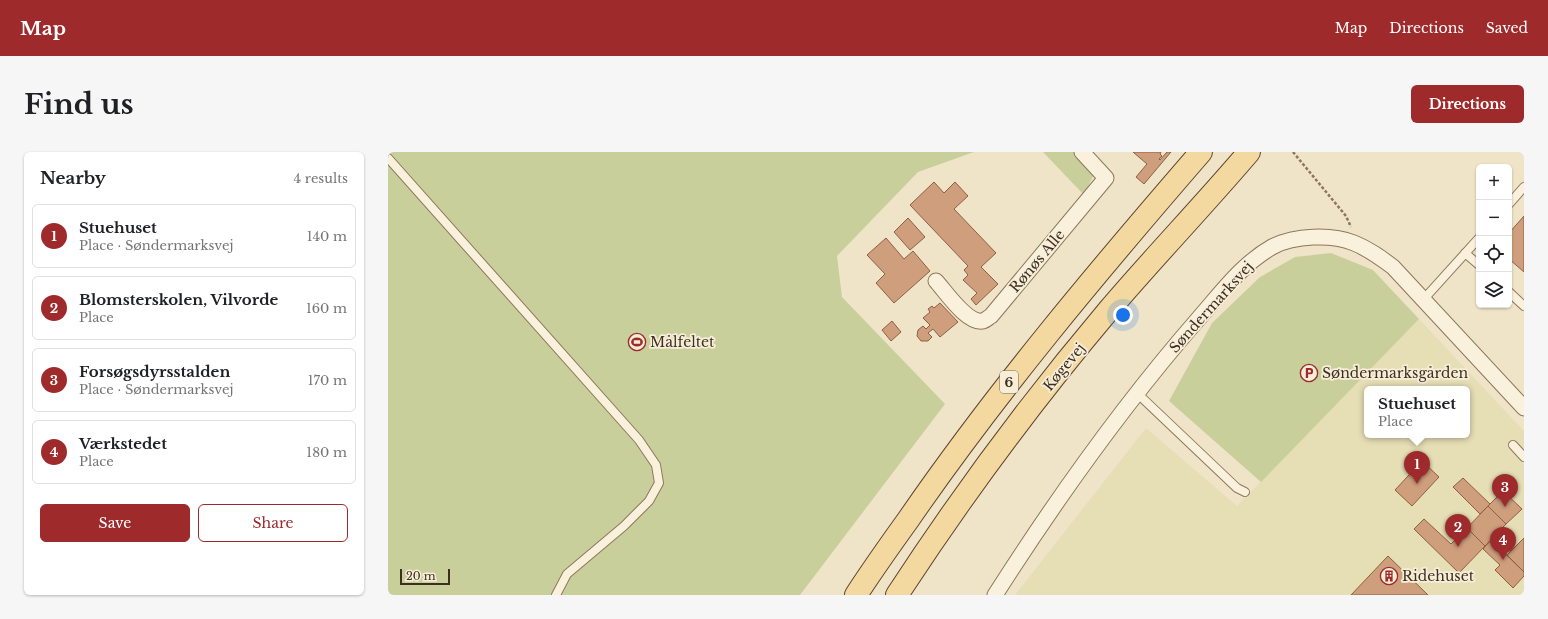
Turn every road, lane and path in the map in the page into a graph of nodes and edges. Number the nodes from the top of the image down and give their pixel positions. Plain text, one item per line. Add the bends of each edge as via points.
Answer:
1 (1082, 152) edge
2 (1201, 152) edge
3 (1249, 152) edge
4 (1293, 152) edge
5 (388, 158) edge
6 (1524, 186) edge
7 (1512, 200) edge
8 (1476, 241) edge
9 (1354, 243) junction
10 (1465, 253) junction
11 (1476, 263) edge
12 (936, 281) dead end
13 (1512, 295) edge
14 (1423, 300) junction
15 (1524, 306) edge
16 (1137, 393) junction
17 (1524, 408) edge
18 (1513, 445) dead end
19 (1524, 456) edge
20 (1245, 492) dead end
21 (556, 595) edge
22 (856, 595) edge
23 (897, 595) edge
24 (995, 595) edge

1 - 12 street, Rønøs Alle via 1106,178 991,316 984,321 975,320 962,311
2 - 22 main road, 6 via 1087,285 1012,378 939,474
3 - 23 main road, Køgevej / 6 via 1108,311 964,497
4 - 9 path via 1346,216
5 - 21 lane via 639,440 656,465 659,483 649,502 567,574
6 - 7 lane
8 - 10 lane
9 - 14 street, Søndermarksvej via 1393,267
9 - 16 street, Søndermarksvej via 1318,236 1296,239 1273,247 1243,268
10 - 11 lane
10 - 14 lane
13 - 15 lane
14 - 17 street, Søndermarksvej
16 - 20 lane via 1236,488
16 - 24 street, Søndermarksvej via 1025,548
18 - 19 lane

